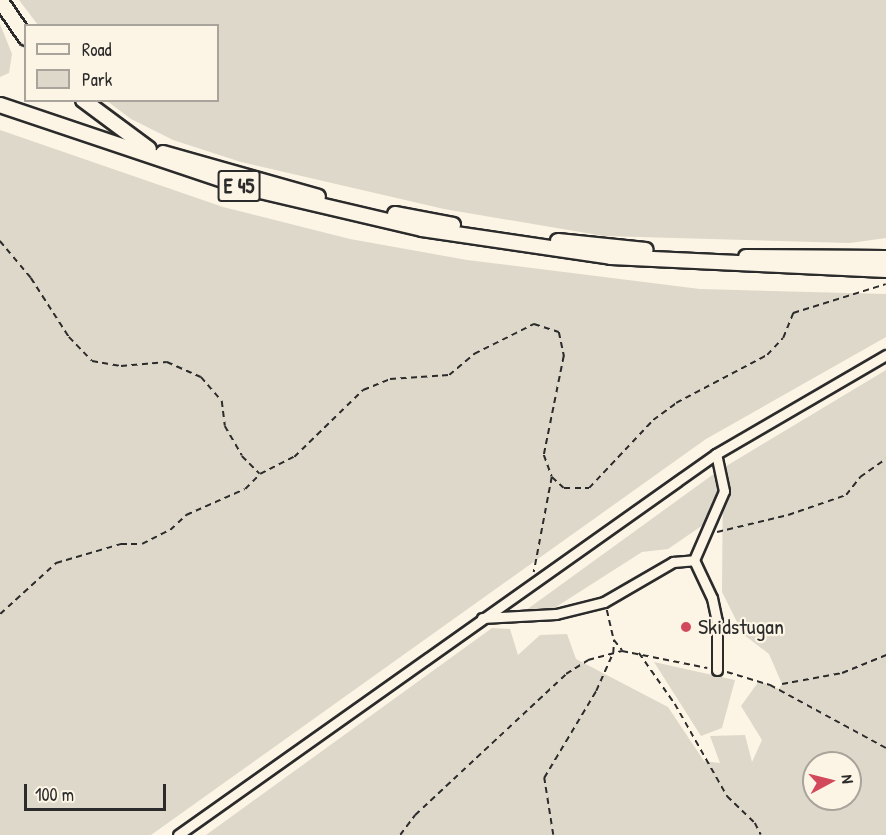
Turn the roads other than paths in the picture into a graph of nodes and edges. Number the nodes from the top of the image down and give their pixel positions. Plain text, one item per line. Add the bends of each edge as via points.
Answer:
1 (0, 0) edge
2 (24, 35) edge
3 (0, 96) edge
4 (86, 102) edge
5 (0, 105) edge
6 (149, 149) junction
7 (886, 258) edge
8 (886, 270) edge
9 (886, 355) edge
10 (716, 454) junction
11 (694, 560) junction
12 (482, 618) junction
13 (717, 670) road end
14 (178, 835) edge

1 - 2 highway
3 - 6 highway, E 45
4 - 6 highway
5 - 8 highway, E 45 via 243,188 422,229 610,257
6 - 7 highway, E 45 via 339,202 485,231 665,252
9 - 10 street
10 - 11 street via 724,491
10 - 12 street
11 - 12 street via 673,562 604,602 556,614
11 - 13 street via 712,598 717,622
12 - 14 street

